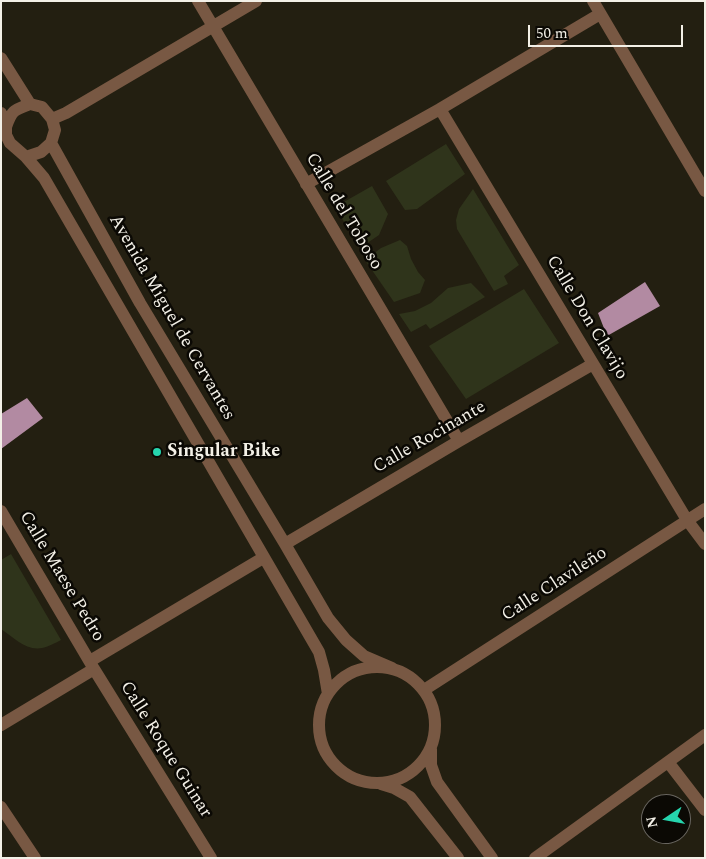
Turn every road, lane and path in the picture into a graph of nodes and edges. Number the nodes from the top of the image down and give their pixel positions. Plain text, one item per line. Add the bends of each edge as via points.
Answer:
1 (198, 1) edge
2 (256, 1) edge
3 (593, 1) edge
4 (600, 14) junction
5 (213, 28) junction
6 (1, 58) edge
7 (30, 104) junction
8 (440, 109) junction
9 (1, 113) edge
10 (52, 119) junction
11 (6, 127) junction
12 (51, 143) junction
13 (5, 146) edge
14 (26, 157) junction
15 (306, 184) junction
16 (705, 191) edge
17 (593, 364) junction
18 (459, 441) junction
19 (705, 509) edge
20 (1, 511) edge
21 (688, 520) junction
22 (284, 544) junction
23 (705, 544) edge
24 (263, 558) junction
25 (92, 665) junction
26 (392, 668) junction
27 (424, 690) junction
28 (328, 694) junction
29 (1, 725) edge
30 (705, 735) edge
31 (431, 746) junction
32 (668, 762) junction
33 (379, 784) junction
34 (1, 807) edge
35 (705, 810) edge
36 (35, 858) edge
37 (211, 858) edge
38 (458, 858) edge
39 (492, 858) edge
40 (535, 858) edge

1 - 5 street, Calle del Toboso
2 - 5 street
3 - 4 street
4 - 8 street
4 - 16 street
5 - 10 street
5 - 15 street, Calle del Toboso
6 - 7 street
7 - 10 street via 42,107
7 - 11 street via 10,115
8 - 15 street
8 - 17 street, Calle Don Clavijo
9 - 11 street
10 - 12 street via 55,130
11 - 13 street
12 - 14 street via 41,152
12 - 22 street, Avenida Miguel de Cervantes via 140,303
13 - 14 street
14 - 24 street via 44,178
15 - 18 street, Calle del Toboso
17 - 18 street, Calle Rocinante
17 - 21 street, Calle Don Clavijo
18 - 22 street, Calle Rocinante
19 - 21 street, Calle Clavileño
20 - 25 street, Calle Maese Pedro
21 - 23 street, Calle Don Clavijo
21 - 27 street, Calle Clavileño
22 - 26 street, Avenida Miguel de Cervantes via 328,618 346,640 364,656
24 - 25 street
24 - 28 street via 319,652
25 - 29 street
25 - 37 street, Calle Roque Guinar
26 - 27 street via 411,677
26 - 28 street via 372,666 356,670 336,683
27 - 31 street via 434,711 435,730
28 - 33 street via 320,712 318,729 323,749 342,772 358,781
30 - 32 street
31 - 33 street via 414,770 399,779
31 - 39 street via 430,765 437,782
32 - 35 street
32 - 40 street
33 - 38 street via 410,797
34 - 36 street

